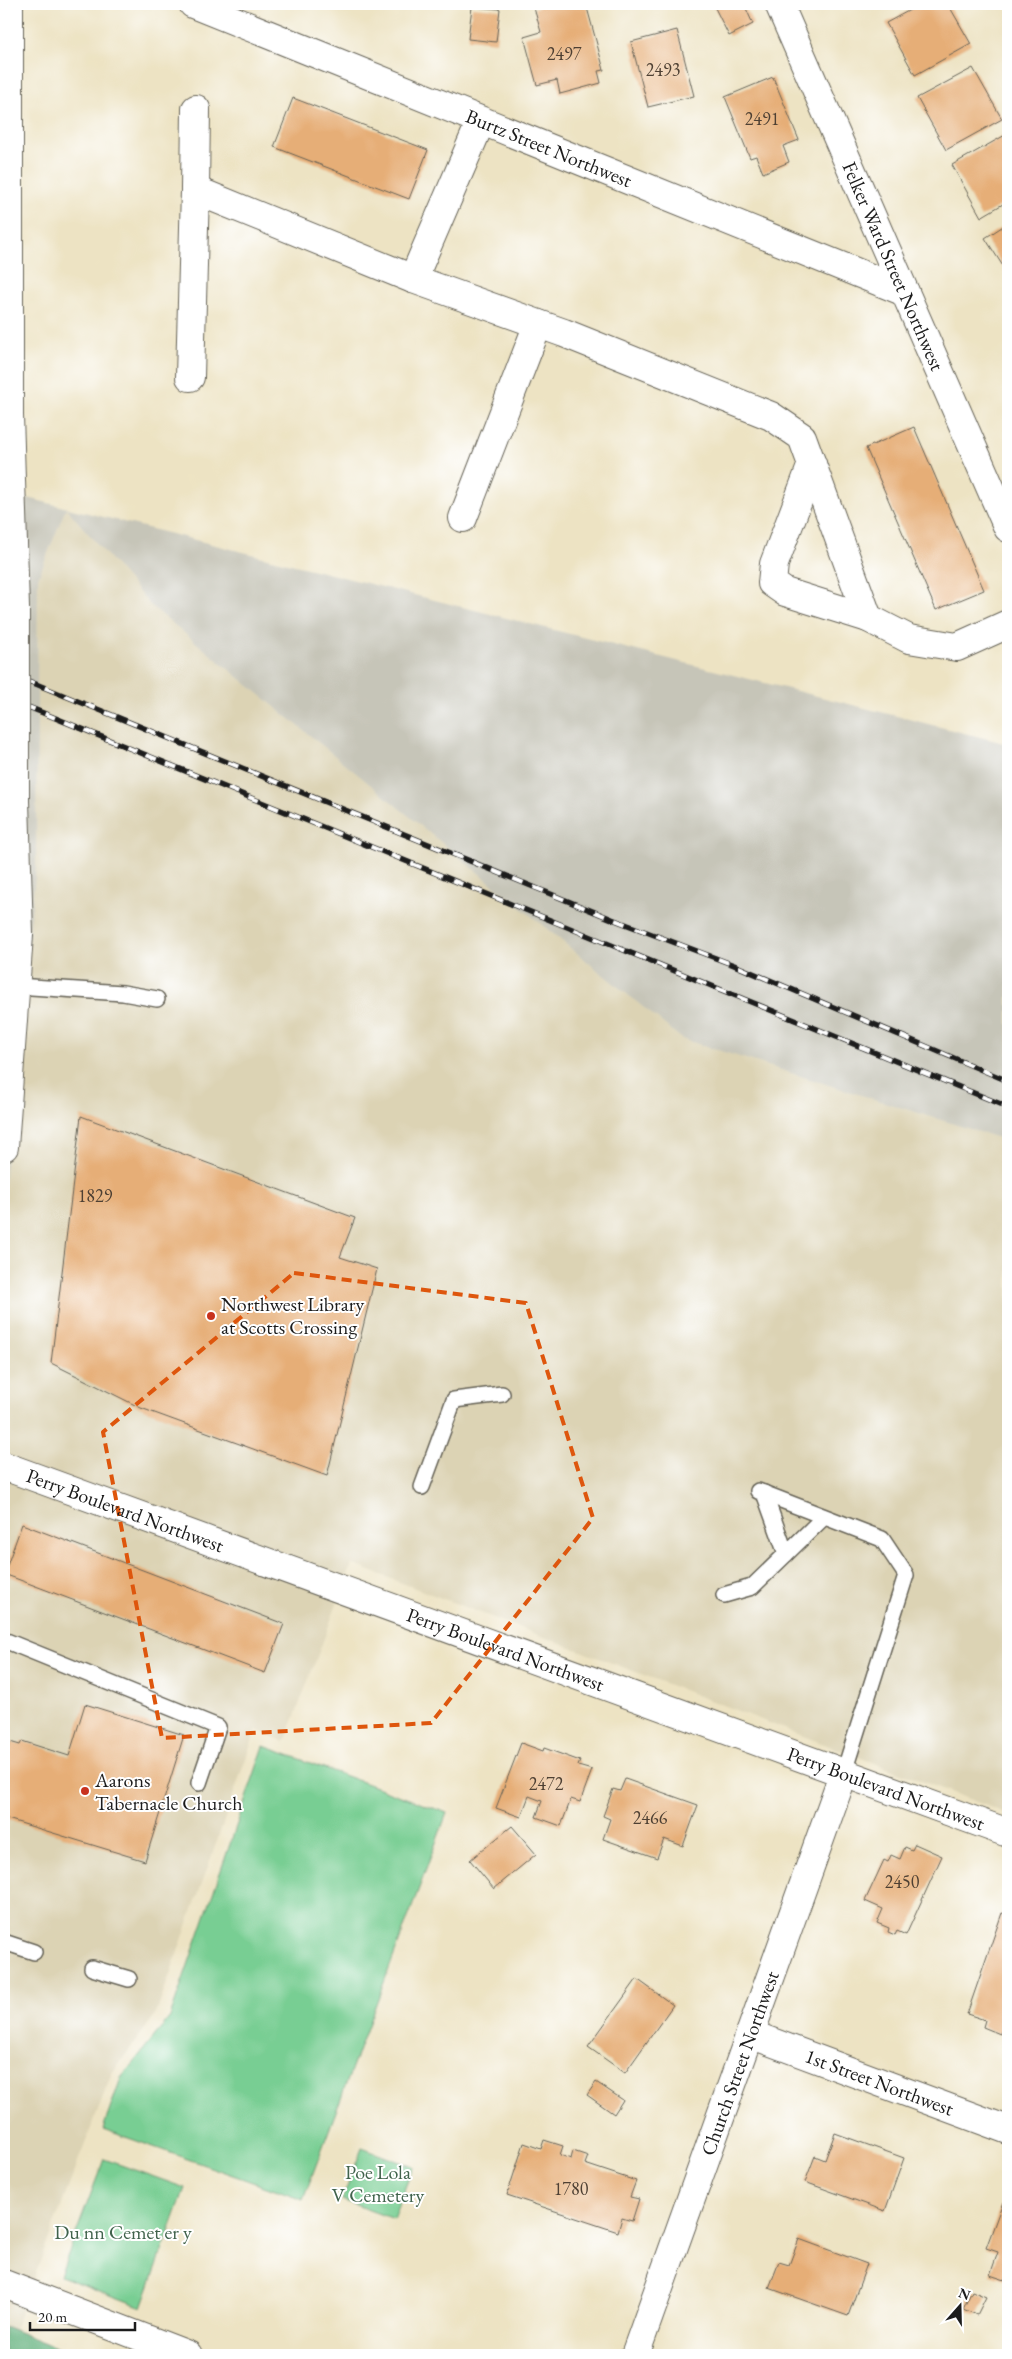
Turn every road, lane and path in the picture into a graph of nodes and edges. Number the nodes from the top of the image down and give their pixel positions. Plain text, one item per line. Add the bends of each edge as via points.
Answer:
1 (9, 4) edge
2 (193, 4) edge
3 (779, 4) edge
4 (196, 109) dead end
5 (481, 121) junction
6 (195, 190) junction
7 (413, 279) junction
8 (905, 292) junction
9 (538, 324) junction
10 (190, 377) dead end
11 (812, 464) junction
12 (463, 518) dead end
13 (1008, 528) edge
14 (868, 618) junction
15 (1008, 624) edge
16 (11, 812) edge
17 (16, 986) junction
18 (157, 999) dead end
19 (7, 1062) edge
20 (4, 1147) edge
21 (502, 1394) dead end
22 (4, 1466) edge
23 (422, 1487) dead end
24 (824, 1517) junction
25 (786, 1554) junction
26 (724, 1595) dead end
27 (4, 1640) edge
28 (844, 1772) junction
29 (199, 1783) dead end
30 (1008, 1833) edge
31 (4, 1942) edge
32 (34, 1952) dead end
33 (92, 1968) dead end
34 (129, 1979) dead end
35 (750, 2034) junction
36 (1008, 2130) edge
37 (4, 2284) edge
38 (188, 2355) edge
39 (634, 2355) edge

1 - 16 street, bridge via 9,415 15,608
2 - 5 street, Burtz Street Northwest
3 - 8 street, Felker Ward Street Northwest
4 - 6 street
5 - 7 street
5 - 8 street, Burtz Street Northwest
6 - 7 street
6 - 10 street
7 - 9 street
8 - 13 street, Felker Ward Street Northwest
9 - 11 street via 772,416 802,437
9 - 12 street
11 - 14 street
11 - 14 street via 774,564 772,584 785,592
14 - 15 street via 909,639 957,647
16 - 17 street via 18,936
17 - 18 lane via 123,993
17 - 19 street
19 - 20 street
21 - 23 lane via 454,1400
22 - 28 street, Perry Boulevard Northwest
24 - 25 lane
24 - 25 lane via 761,1492
24 - 28 lane via 882,1539 906,1574
25 - 26 lane via 752,1587
27 - 29 lane via 218,1727
28 - 30 street, Perry Boulevard Northwest
28 - 35 street, Church Street Northwest
31 - 32 lane
33 - 34 lane
35 - 36 street, 1st Street Northwest
35 - 39 street, Church Street Northwest
37 - 38 street

